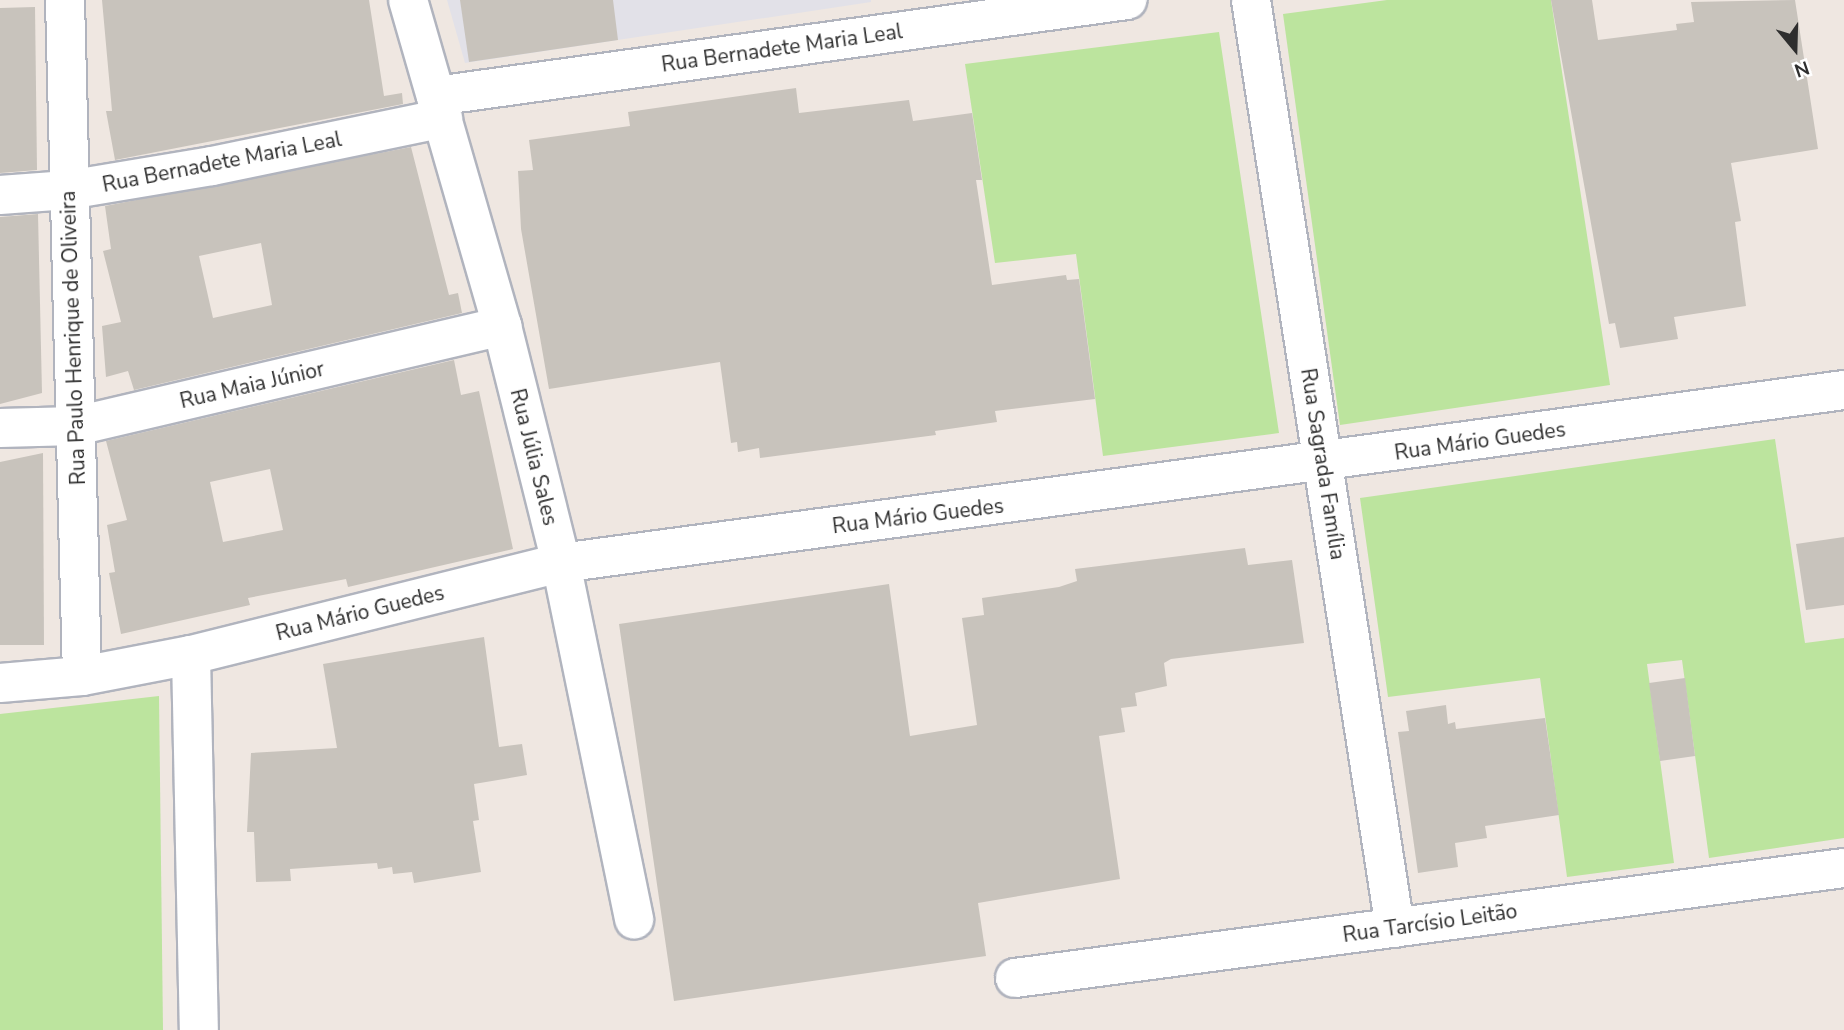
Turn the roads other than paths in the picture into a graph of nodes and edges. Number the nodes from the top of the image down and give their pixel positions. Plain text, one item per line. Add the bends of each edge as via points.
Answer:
1 (65, 0) edge
2 (408, 0) edge
3 (1127, 0) edge
4 (1251, 0) edge
5 (439, 107) junction
6 (68, 190) junction
7 (0, 195) edge
8 (502, 326) junction
9 (1844, 390) edge
10 (76, 426) junction
11 (0, 428) edge
12 (1323, 463) junction
13 (561, 563) junction
14 (191, 655) junction
15 (82, 676) junction
16 (0, 683) edge
17 (1844, 867) edge
18 (634, 920) dead end
19 (1395, 928) junction
20 (1015, 978) dead end
21 (199, 1030) edge

1 - 6 street, Rua Paulo Henrique de Oliveira
2 - 5 street, Rua Júlia Sales
3 - 5 street, Rua Bernadete Maria Leal
4 - 12 street, Rua Sagrada Família
5 - 6 street, Rua Bernadete Maria Leal
5 - 8 street, Rua Júlia Sales
6 - 7 street, Rua Bernadete Maria Leal
6 - 10 street, Rua Paulo Henrique de Oliveira
8 - 10 street, Rua Maia Júnior
8 - 13 street, Rua Júlia Sales
9 - 12 street, Rua Mário Guedes
10 - 11 street, Rua Maia Júnior
10 - 15 street, Rua Paulo Henrique de Oliveira
12 - 13 street, Rua Mário Guedes
12 - 19 street, Rua Sagrada Família
13 - 14 street, Rua Mário Guedes
13 - 18 street, Rua Júlia Sales
14 - 15 street, Rua Mário Guedes
14 - 21 street
15 - 16 street, Rua Mário Guedes
17 - 19 street, Rua Tarcísio Leitão
19 - 20 street, Rua Tarcísio Leitão

